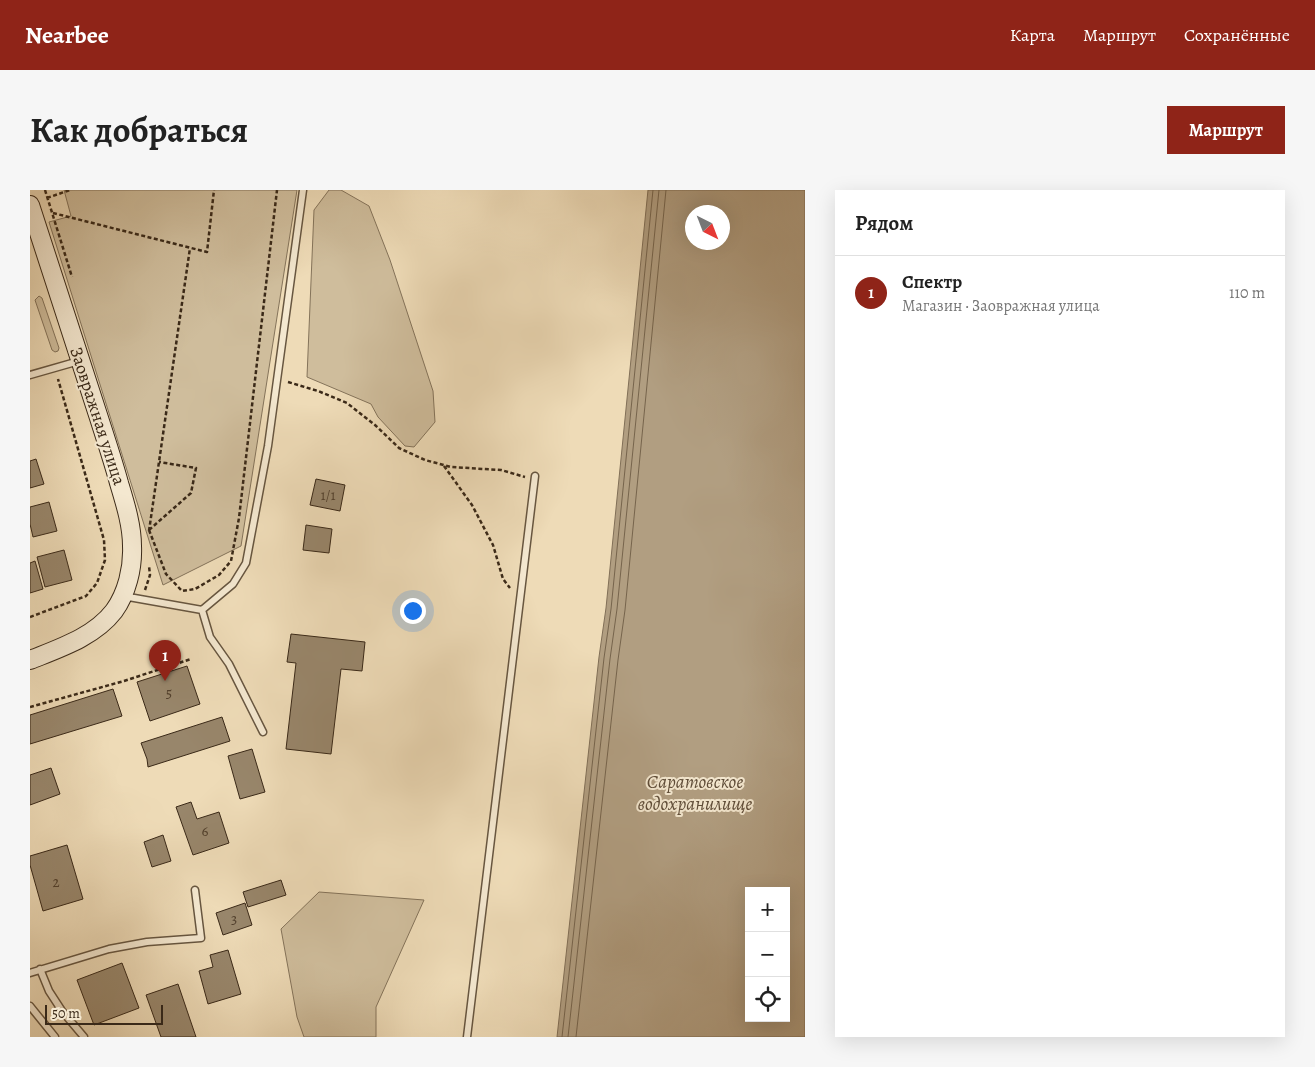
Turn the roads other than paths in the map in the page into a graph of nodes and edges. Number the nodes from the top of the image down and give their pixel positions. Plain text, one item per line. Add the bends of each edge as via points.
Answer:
1 (303, 190) edge
2 (30, 205) edge
3 (80, 360) junction
4 (30, 375) edge
5 (535, 478) road end
6 (122, 596) junction
7 (202, 610) junction
8 (30, 660) edge
9 (263, 732) dead end
10 (195, 890) dead end
11 (40, 969) junction
12 (30, 973) edge
13 (30, 1006) edge
14 (54, 1037) edge
15 (84, 1037) edge
16 (467, 1037) edge

1 - 7 lane via 268,446 246,563 234,584
2 - 3 main road, Заовражная улица
3 - 4 lane
3 - 6 main road, Заовражная улица via 127,510 132,546 130,572
5 - 16 lane
6 - 7 lane
6 - 8 main road, Заовражная улица via 114,611 86,636
7 - 9 lane via 210,637 229,664
10 - 11 lane via 200,938 109,949
11 - 12 lane
11 - 15 lane via 49,991
13 - 14 lane

